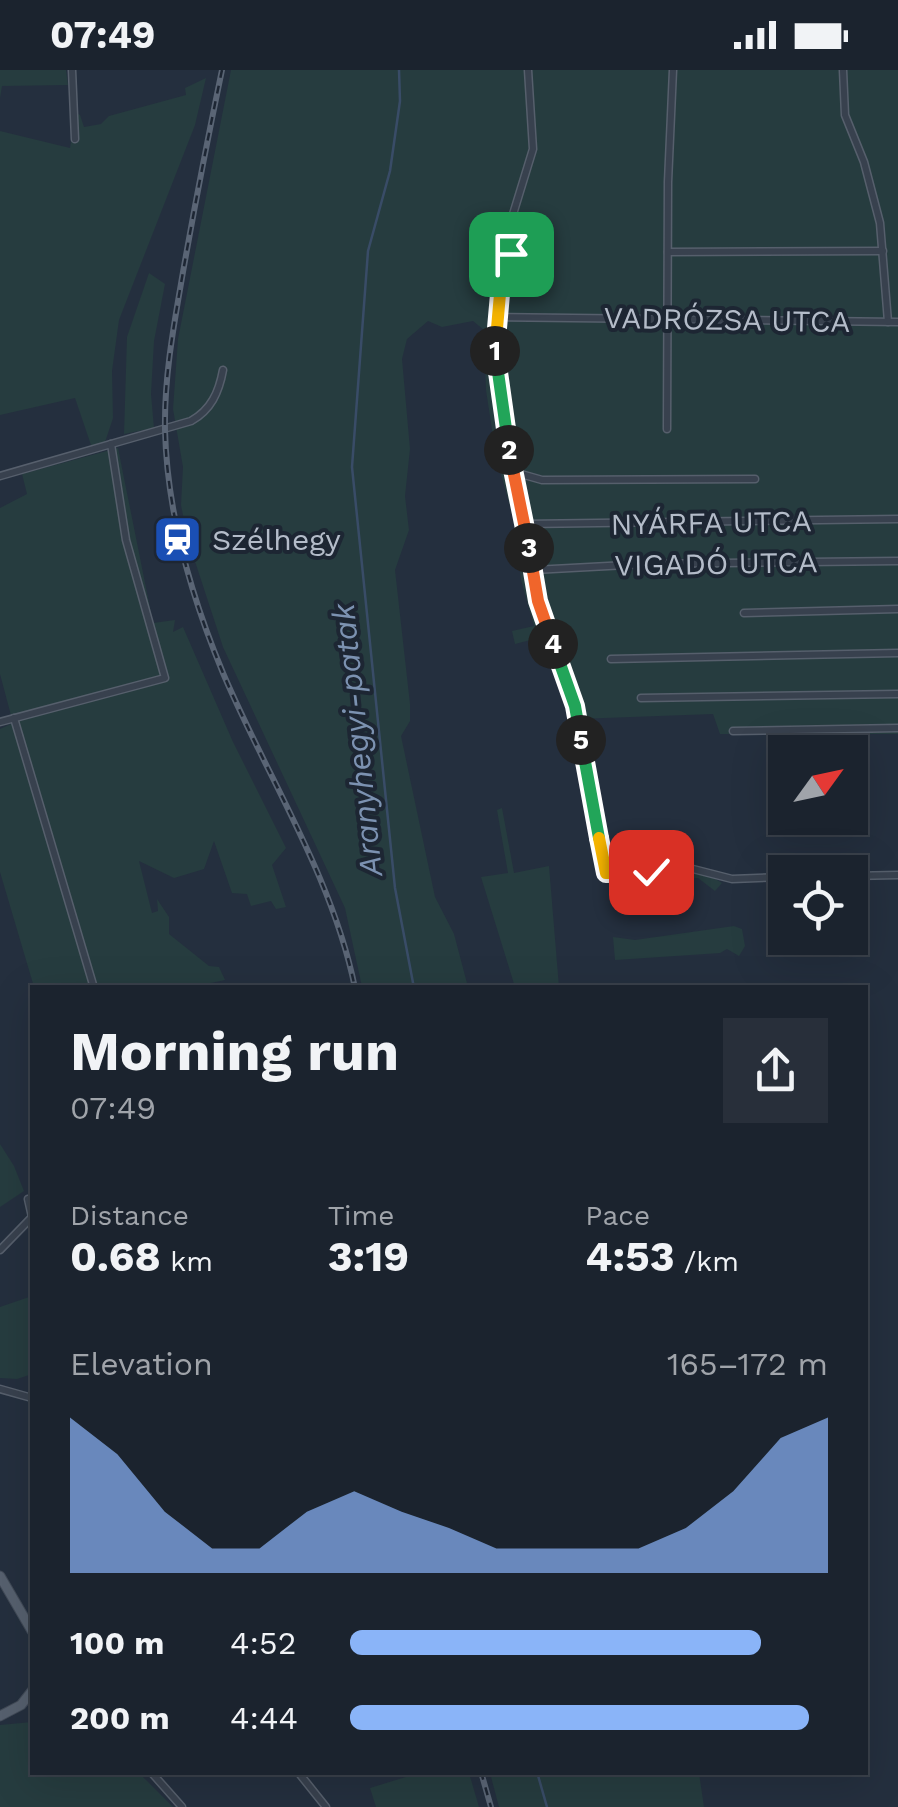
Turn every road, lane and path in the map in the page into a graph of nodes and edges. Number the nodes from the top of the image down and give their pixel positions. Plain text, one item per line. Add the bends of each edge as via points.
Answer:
1 (72, 70) edge
2 (528, 70) edge
3 (673, 70) edge
4 (843, 70) edge
5 (75, 138) dead end
6 (668, 252) junction
7 (883, 252) junction
8 (496, 317) junction
9 (668, 319) junction
10 (888, 322) junction
11 (898, 322) edge
12 (224, 370) dead end
13 (667, 429) dead end
14 (111, 444) junction
15 (514, 472) junction
16 (0, 476) edge
17 (756, 479) dead end
18 (898, 519) edge
19 (524, 524) junction
20 (898, 561) edge
21 (534, 570) junction
22 (898, 609) edge
23 (744, 612) dead end
24 (898, 653) edge
25 (612, 659) dead end
26 (898, 694) edge
27 (641, 698) dead end
28 (14, 718) junction
29 (0, 722) edge
30 (898, 728) edge
31 (733, 731) dead end
32 (898, 875) edge
33 (868, 876) edge
34 (768, 877) edge
35 (93, 985) edge
36 (28, 1199) dead end
37 (30, 1208) edge
38 (30, 1219) edge
39 (0, 1250) edge
40 (0, 1389) edge
41 (30, 1397) edge
42 (0, 1576) edge
43 (30, 1628) edge
44 (30, 1695) edge
45 (0, 1716) edge
46 (154, 1775) edge
47 (300, 1775) edge
48 (182, 1807) edge
49 (326, 1807) edge

1 - 5 street
2 - 8 street via 533,148 510,224 511,254
3 - 6 street
4 - 7 street via 845,115 870,182
6 - 7 street
6 - 9 street
7 - 10 street
8 - 9 street, VADRÓZSA UTCA
8 - 15 street via 496,370
9 - 10 street, VADRÓZSA UTCA
9 - 13 street
10 - 11 street, VADRÓZSA UTCA
12 - 14 street via 213,401 198,418
14 - 16 street
14 - 28 street via 126,540 165,678
15 - 17 street via 542,480
15 - 19 street
18 - 19 street, NYÁRFA UTCA
19 - 21 street
20 - 21 street, VIGADÓ UTCA
21 - 34 street via 538,601 575,706 606,873 692,869 732,880
22 - 23 street
24 - 25 street
26 - 27 street
28 - 29 street
28 - 35 street
30 - 31 street
32 - 33 street
36 - 37 street
38 - 39 street
40 - 41 street
42 - 43 main road
44 - 45 main road
46 - 48 street
47 - 49 street

